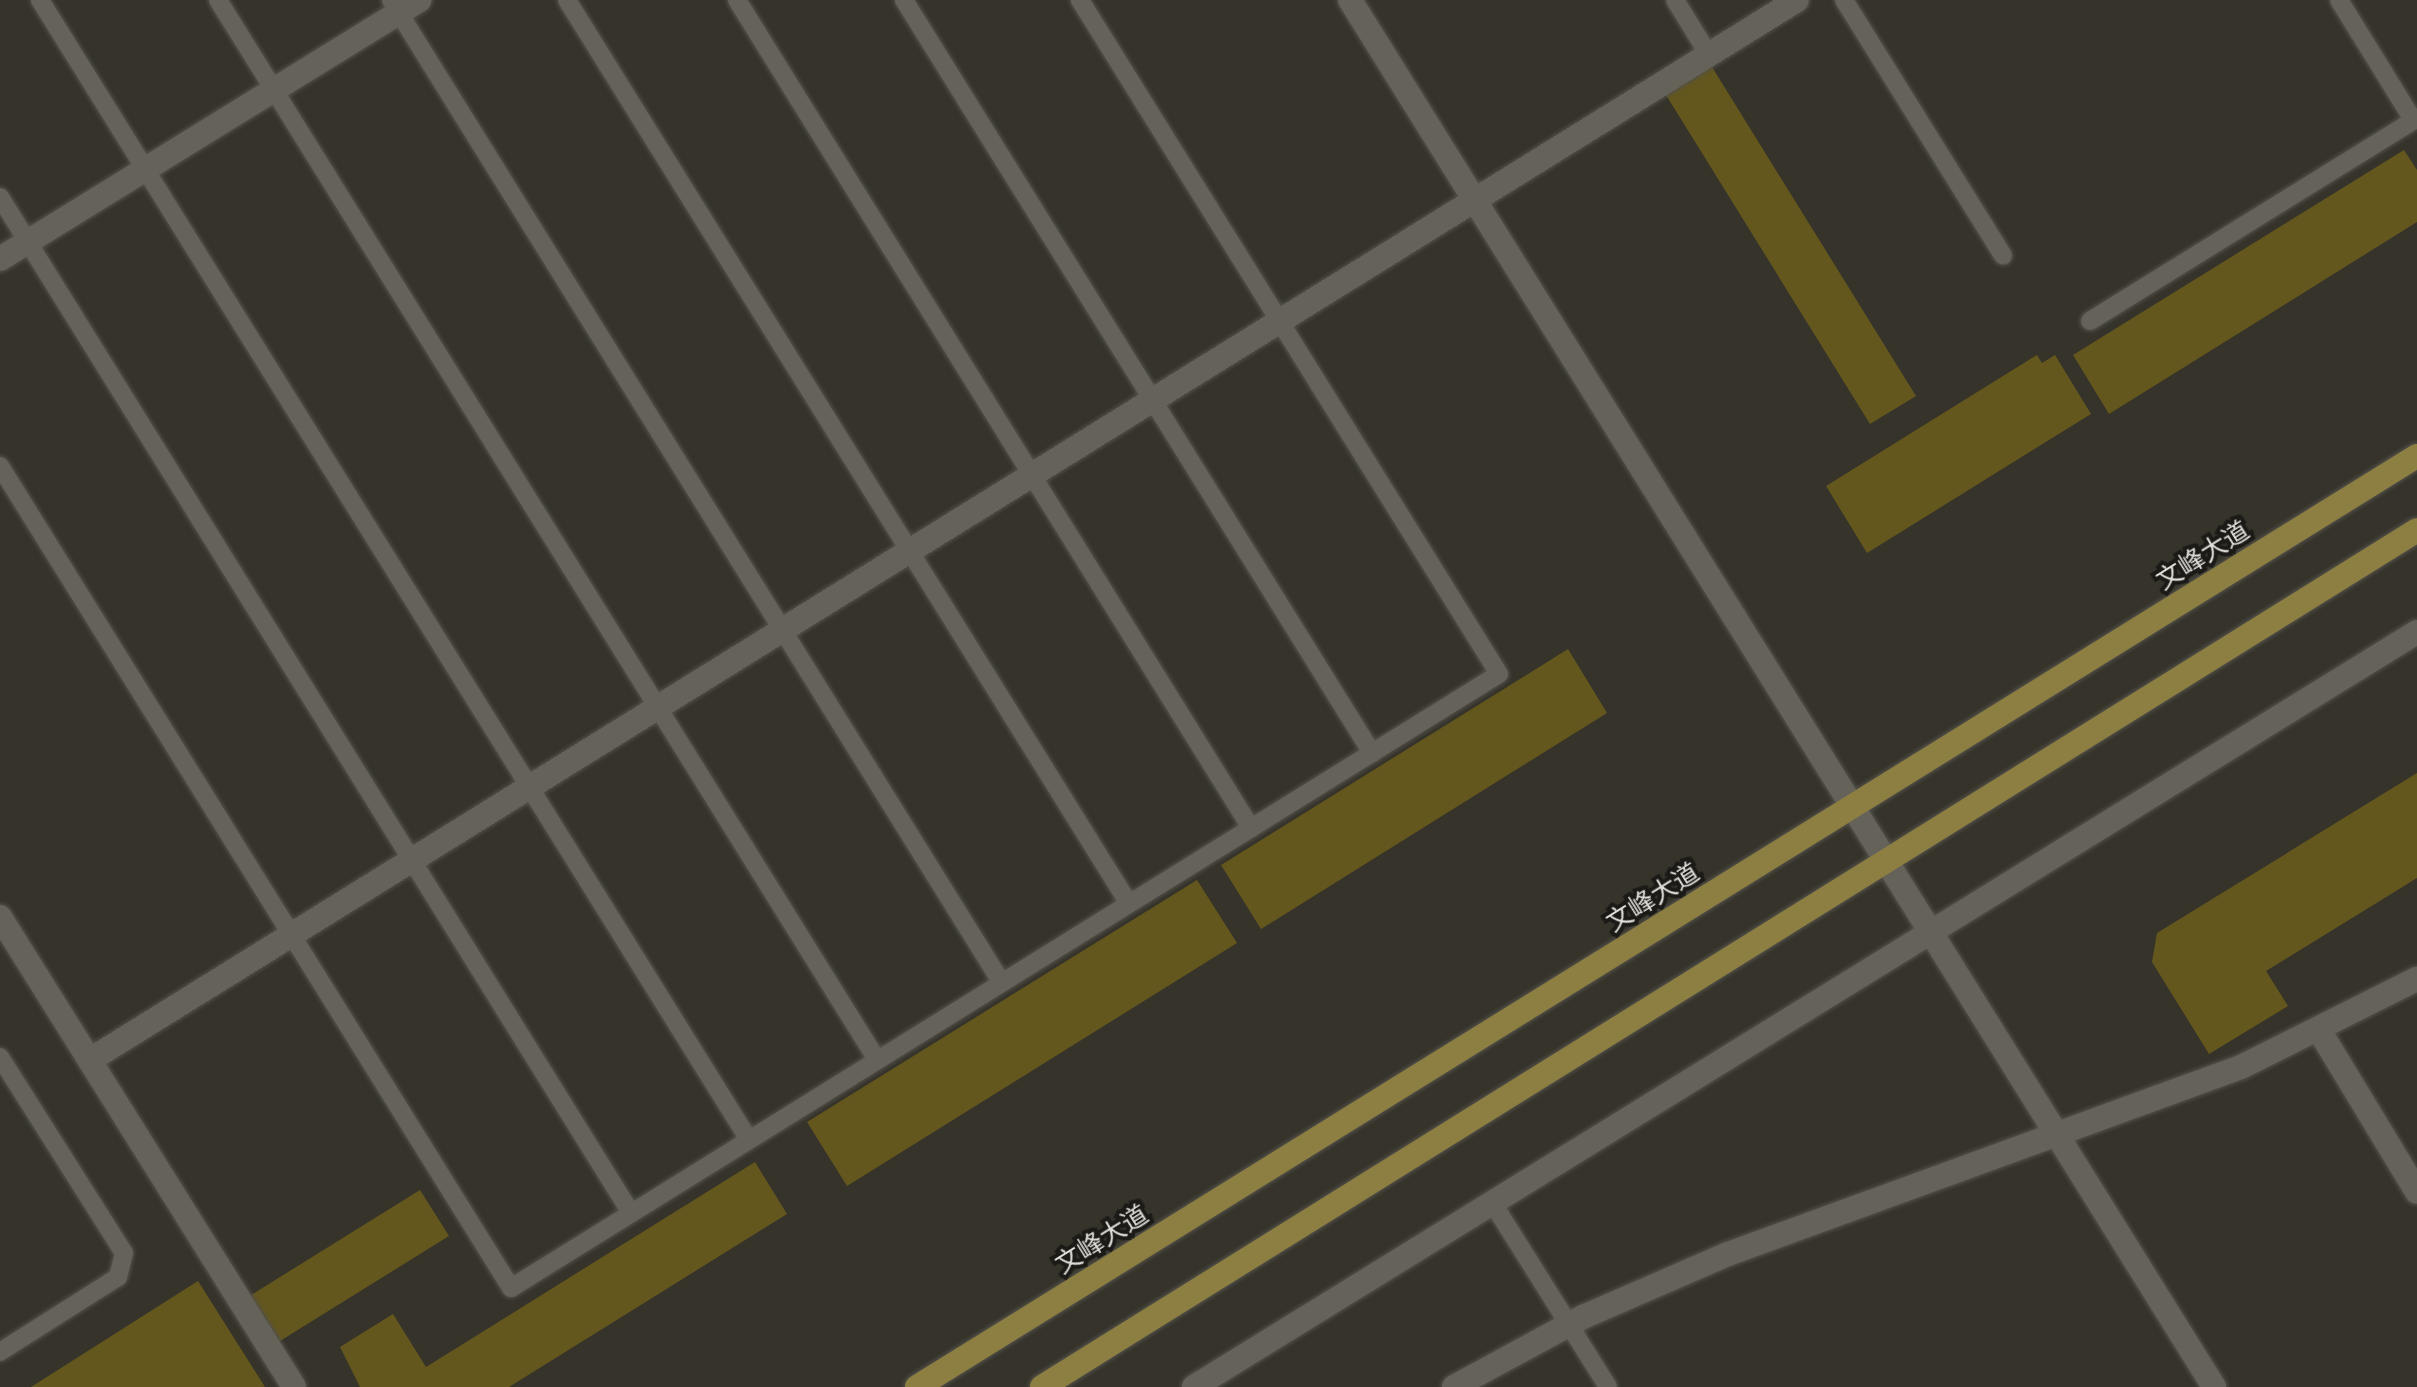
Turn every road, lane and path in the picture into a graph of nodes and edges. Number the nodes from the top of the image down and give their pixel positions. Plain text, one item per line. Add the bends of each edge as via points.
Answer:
1 (40, 0) edge
2 (218, 0) edge
3 (567, 0) edge
4 (737, 0) edge
5 (904, 0) edge
6 (1080, 0) edge
7 (1350, 0) edge
8 (1675, 0) edge
9 (1797, 0) edge
10 (1844, 0) edge
11 (2339, 0) edge
12 (403, 4) edge
13 (1709, 55) junction
14 (274, 89) junction
15 (2415, 119) edge
16 (145, 169) junction
17 (0, 197) edge
18 (1474, 200) junction
19 (28, 242) junction
20 (2003, 255) dead end
21 (0, 259) edge
22 (2090, 321) dead end
23 (1280, 322) junction
24 (1153, 400) junction
25 (2417, 456) edge
26 (0, 466) edge
27 (1032, 475) junction
28 (2417, 530) edge
29 (909, 551) junction
30 (783, 630) junction
31 (2417, 632) edge
32 (658, 708) junction
33 (1372, 753) junction
34 (529, 787) junction
35 (1853, 806) junction
36 (1251, 828) junction
37 (412, 860) junction
38 (1887, 860) junction
39 (1129, 904) junction
40 (0, 917) edge
41 (1932, 933) junction
42 (292, 935) junction
43 (2417, 979) edge
44 (1002, 983) junction
45 (2319, 1030) junction
46 (0, 1057) edge
47 (90, 1060) junction
48 (877, 1060) junction
49 (2053, 1134) junction
50 (749, 1140) junction
51 (2417, 1192) edge
52 (1492, 1202) junction
53 (631, 1213) junction
54 (1569, 1325) junction
55 (0, 1352) edge
56 (294, 1387) edge
57 (917, 1387) edge
58 (1042, 1387) edge
59 (1194, 1387) edge
60 (1454, 1387) edge
61 (1608, 1387) edge
62 (2214, 1387) edge

1 - 16 lane
2 - 14 lane
3 - 29 lane
4 - 27 lane
5 - 24 lane
6 - 23 lane
7 - 18 street
8 - 13 lane
9 - 13 street
10 - 20 lane
11 - 15 lane
12 - 14 street
12 - 30 lane
13 - 18 street
14 - 16 street
14 - 32 lane
15 - 22 lane
16 - 19 street
16 - 34 lane
17 - 19 lane
18 - 23 street
18 - 35 street
19 - 21 street
19 - 37 lane
23 - 24 street
23 - 33 lane via 1499,674
24 - 27 street
24 - 33 lane
25 - 35 main road, 文峰大道
26 - 42 lane
27 - 29 street
27 - 36 lane
28 - 38 main road
29 - 30 street
29 - 39 lane
30 - 32 street
30 - 44 lane
31 - 41 street
32 - 34 street
32 - 48 lane
33 - 36 lane
34 - 37 street
34 - 50 lane
35 - 38 street
35 - 57 main road, 文峰大道
36 - 39 lane
37 - 42 street
37 - 53 lane
38 - 41 street
38 - 58 main road
39 - 44 lane
40 - 47 street
41 - 49 street
41 - 52 street
42 - 47 street
42 - 53 lane via 511,1288
43 - 45 street
44 - 48 lane
45 - 49 street via 2241,1067
45 - 51 street
46 - 55 lane via 124,1253 118,1277
47 - 56 street
48 - 50 lane
49 - 54 street via 1728,1254
49 - 62 street
50 - 53 lane
52 - 54 lane
52 - 59 street
54 - 60 street
54 - 61 lane

